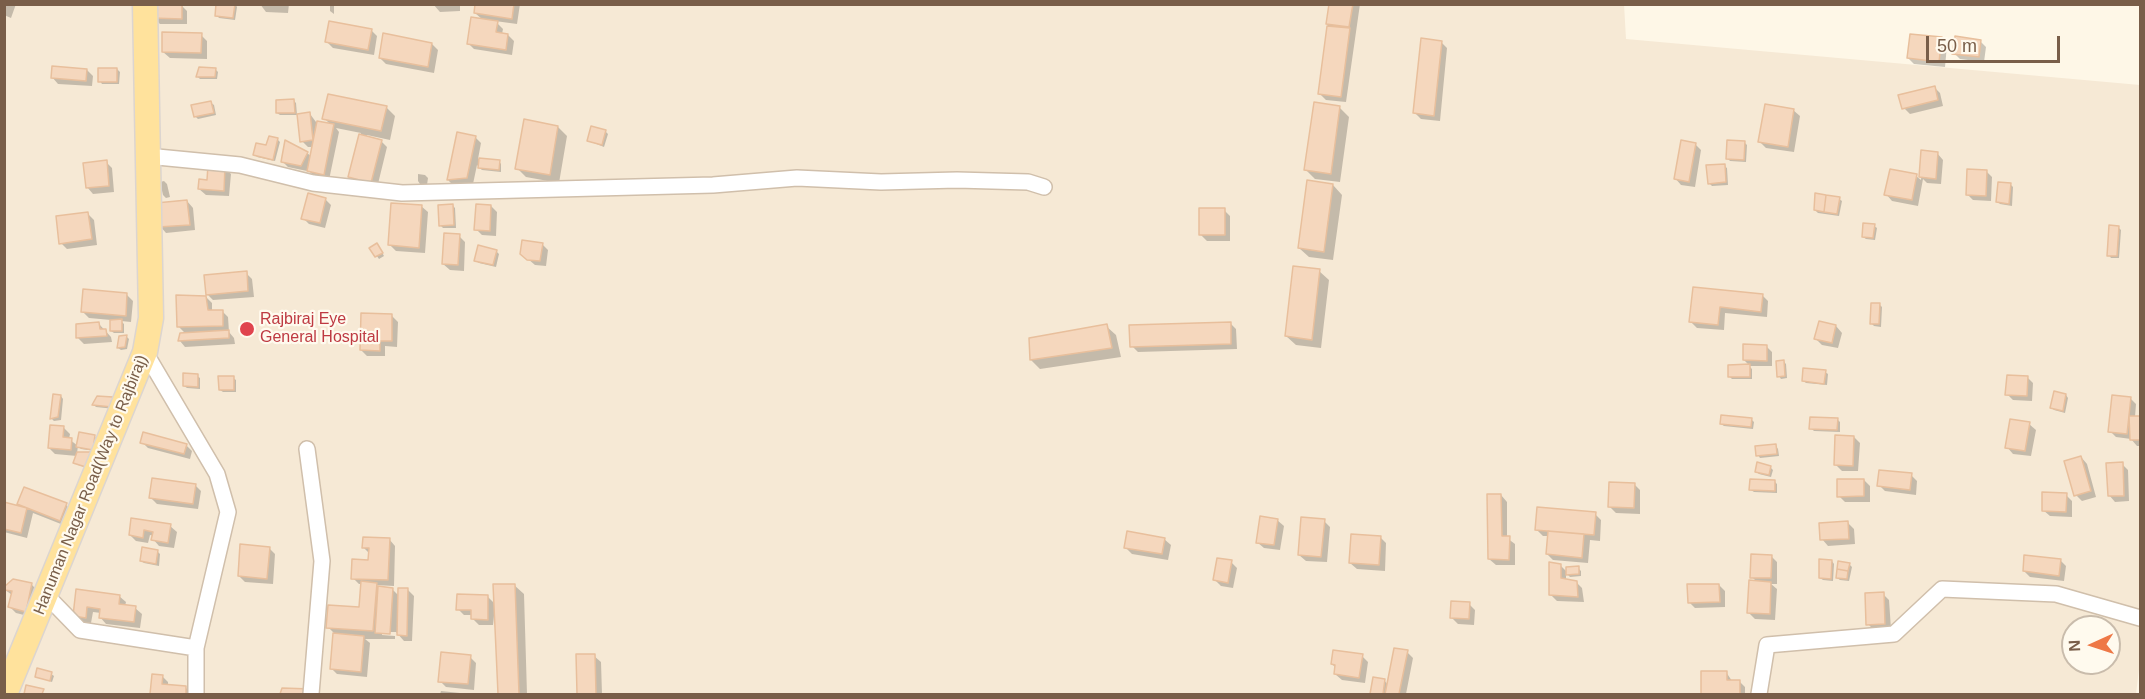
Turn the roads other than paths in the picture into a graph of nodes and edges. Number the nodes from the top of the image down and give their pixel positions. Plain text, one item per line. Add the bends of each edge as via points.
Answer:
1 (145, 4) edge
2 (147, 156) junction
3 (1044, 187) dead end
4 (146, 352) junction
5 (307, 449) dead end
6 (46, 595) junction
7 (2140, 618) edge
8 (196, 648) junction
9 (5, 692) edge
10 (196, 694) edge
11 (311, 694) edge
12 (1759, 694) edge

1 - 2 main road, Hanuman Nagar Road(Way to Rajbiraj)
2 - 3 street via 240,165 313,183 402,194 713,185 797,178 1028,182
2 - 4 main road, Hanuman Nagar Road(Way to Rajbiraj) via 151,318
4 - 6 main road, Hanuman Nagar Road(Way to Rajbiraj)
4 - 8 street via 217,474 228,512
5 - 11 street via 322,561
6 - 8 street via 80,630
6 - 9 main road, Hanuman Nagar Road(Way to Rajbiraj)
7 - 12 street via 2056,594 1942,589 1894,634 1767,645
8 - 10 street

